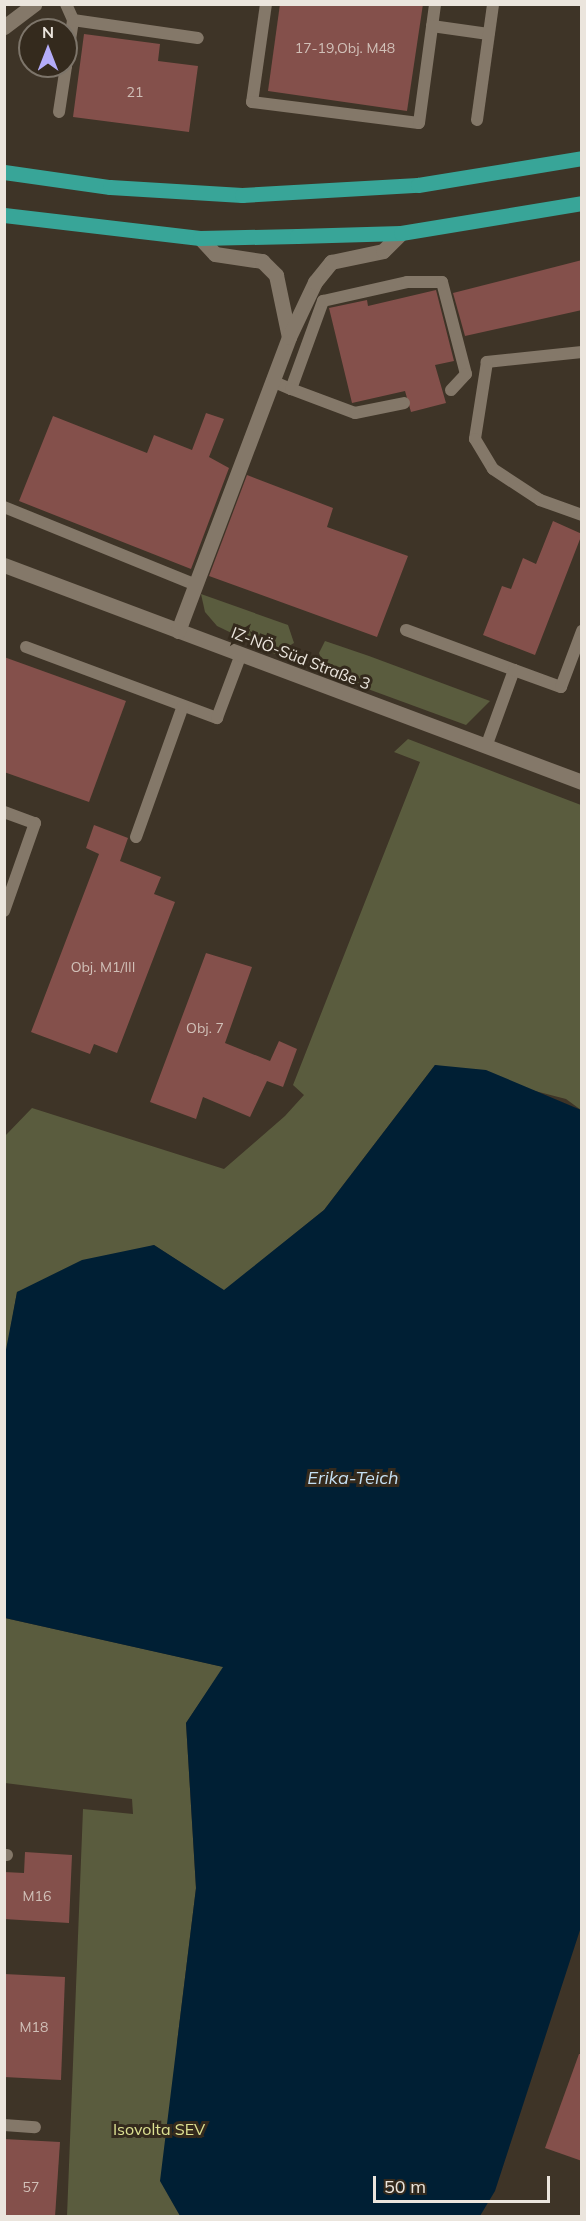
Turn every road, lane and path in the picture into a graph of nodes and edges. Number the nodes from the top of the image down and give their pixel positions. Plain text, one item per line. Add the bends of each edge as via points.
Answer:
1 (34, 4) edge
2 (66, 4) edge
3 (266, 4) edge
4 (435, 4) edge
5 (493, 4) edge
6 (72, 18) edge
7 (78, 21) edge
8 (432, 26) junction
9 (4, 27) edge
10 (489, 34) junction
11 (198, 38) dead end
12 (64, 78) edge
13 (59, 112) dead end
14 (477, 120) dead end
15 (582, 158) edge
16 (4, 172) edge
17 (582, 203) edge
18 (4, 215) edge
19 (400, 233) junction
20 (200, 238) junction
21 (289, 337) junction
22 (582, 352) edge
23 (272, 381) junction
24 (291, 389) junction
25 (451, 390) dead end
26 (404, 403) dead end
27 (4, 507) edge
28 (581, 512) edge
29 (6, 567) edge
30 (196, 585) junction
31 (406, 630) dead end
32 (178, 631) junction
33 (582, 631) edge
34 (26, 647) dead end
35 (241, 654) junction
36 (514, 670) junction
37 (183, 706) junction
38 (486, 747) junction
39 (582, 782) edge
40 (4, 812) edge
41 (136, 837) dead end
42 (4, 911) edge
43 (4, 2125) edge
44 (35, 2127) dead end

1 - 9 street
2 - 6 lane
3 - 8 lane via 252,102 419,123
4 - 8 lane
5 - 10 lane
7 - 11 lane
8 - 10 lane
10 - 14 lane
12 - 13 lane
15 - 16 main road via 418,185 242,195 110,187
17 - 19 main road
18 - 20 main road
19 - 20 main road
19 - 21 street via 383,251 331,262
20 - 21 street via 215,254 262,261 276,275
21 - 23 street
22 - 28 lane via 487,362 475,439 494,469 540,500
23 - 24 lane
23 - 30 street
24 - 25 lane via 323,301 407,282 442,282 466,374
24 - 26 lane via 355,413
27 - 30 lane
29 - 32 street, IZ-NÖ-Süd Straße 3
30 - 32 street
31 - 36 lane
32 - 35 street, IZ-NÖ-Süd Straße 3
33 - 36 lane via 561,687
34 - 37 lane
35 - 37 lane via 217,718
35 - 38 street, IZ-NÖ-Süd Straße 3
36 - 38 lane
37 - 41 lane
38 - 39 street, IZ-NÖ-Süd Straße 3
40 - 42 lane via 35,823
43 - 44 lane

